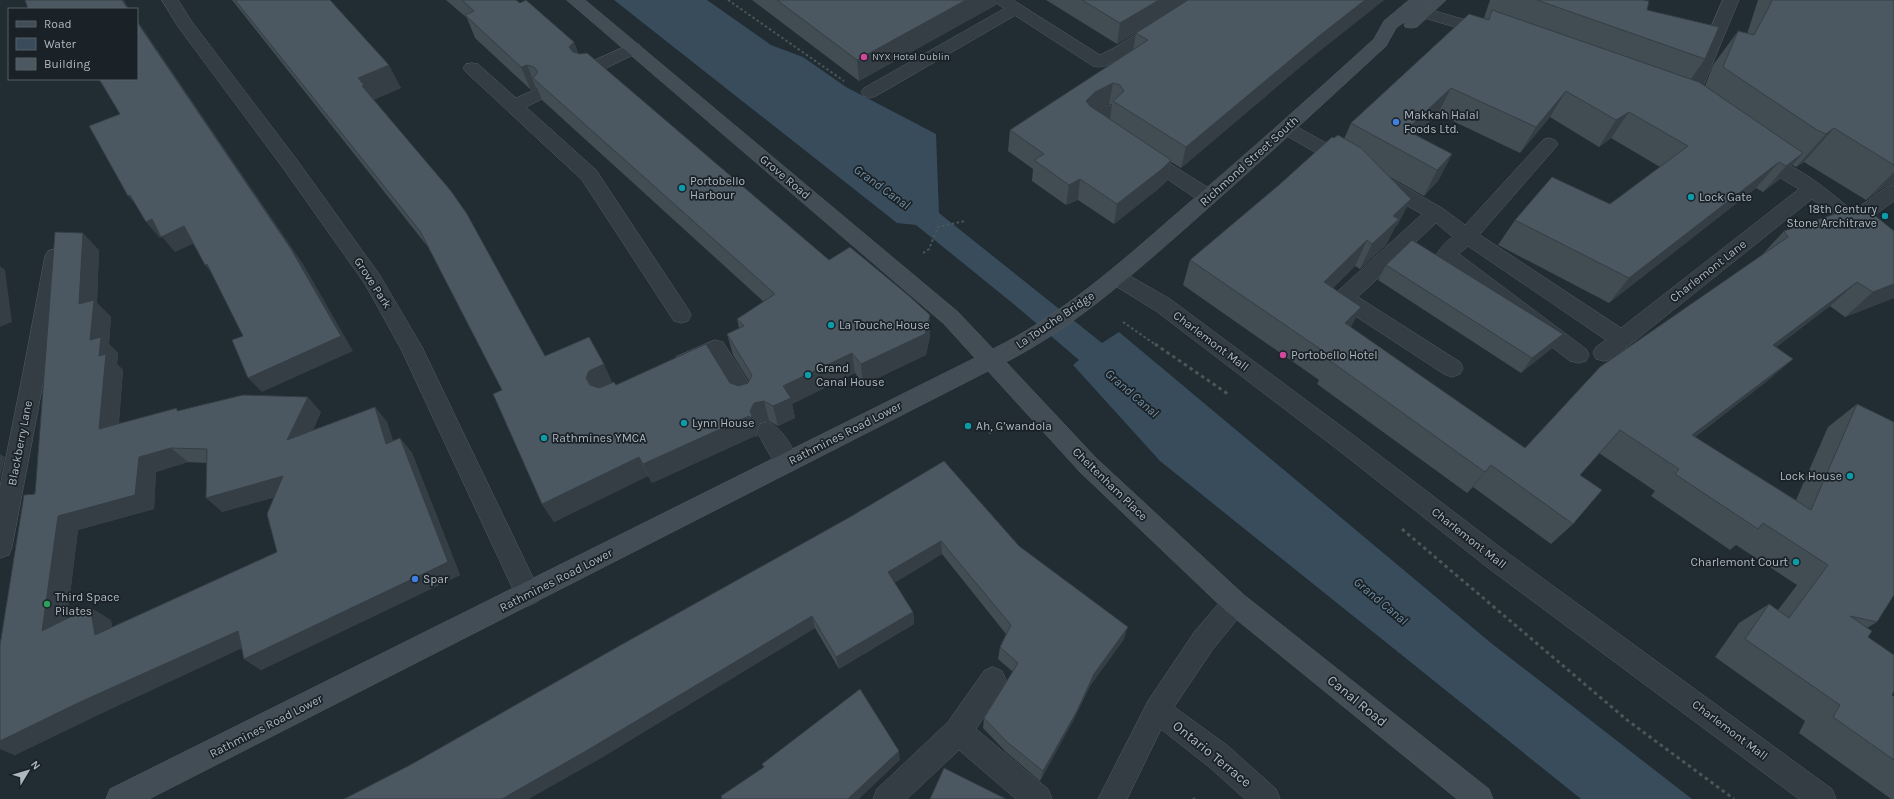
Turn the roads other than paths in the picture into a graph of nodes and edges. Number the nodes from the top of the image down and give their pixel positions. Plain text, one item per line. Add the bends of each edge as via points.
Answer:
1 (170, 0) edge
2 (575, 0) edge
3 (1203, 0) edge
4 (1438, 0) edge
5 (1731, 0) edge
6 (1009, 4) edge
7 (1422, 6) edge
8 (1505, 37) edge
9 (633, 48) junction
10 (472, 68) dead end
11 (588, 70) edge
12 (870, 92) road end
13 (536, 95) edge
14 (1686, 104) edge
15 (514, 106) junction
16 (1110, 111) dead end
17 (1286, 128) junction
18 (1549, 144) dead end
19 (1773, 163) edge
20 (1812, 190) junction
21 (1894, 192) edge
22 (1208, 197) junction
23 (1435, 213) junction
24 (1852, 221) junction
25 (1467, 236) junction
26 (1894, 254) edge
27 (54, 256) edge
28 (1116, 277) junction
29 (681, 315) dead end
30 (1621, 339) junction
31 (1604, 353) dead end
32 (1578, 355) dead end
33 (991, 359) junction
34 (1452, 368) dead end
35 (665, 371) edge
36 (745, 396) edge
37 (768, 431) dead end
38 (788, 462) junction
39 (0, 543) edge
40 (528, 594) junction
41 (1235, 602) junction
42 (993, 680) dead end
43 (1157, 710) junction
44 (958, 732) junction
45 (120, 799) edge
46 (887, 799) edge
47 (1038, 799) edge
48 (1112, 799) edge
49 (1266, 799) edge
50 (1479, 799) edge
51 (1822, 799) edge

1 - 40 street, Grove Park via 376,285 411,347
2 - 9 main road, Grove Road
3 - 6 street via 1120,52 1099,62
4 - 7 main road, Richmond Street South
5 - 14 street
6 - 12 street
7 - 8 street
7 - 17 main road, Richmond Street South via 1401,31 1380,42
9 - 11 street
9 - 33 main road, Grove Road via 951,318
10 - 15 street
13 - 15 street
15 - 29 street via 589,175
16 - 22 street via 1094,122
17 - 22 main road, Richmond Street South
17 - 23 street
18 - 25 street
19 - 20 street
20 - 24 street
20 - 30 street, Charlemont Lane
21 - 24 street
22 - 28 main road, Richmond Street South
23 - 25 street
23 - 34 street via 1344,298
24 - 26 street
25 - 30 street
25 - 32 street via 1446,255
27 - 39 street, Blackberry Lane
28 - 33 main road, La Touche Bridge via 1088,300 1026,342
28 - 51 street, Charlemont Mall via 1163,305 1496,560
30 - 31 street, Charlemont Lane
33 - 38 main road, Rathmines Road Lower
33 - 41 main road, Cheltenham Place via 1088,465
35 - 36 street via 715,348
37 - 38 street
38 - 40 main road, Rathmines Road Lower
40 - 45 main road, Rathmines Road Lower
41 - 43 street via 1204,640
41 - 50 main road, Canal Road
42 - 44 street
43 - 48 street
43 - 49 street, Ontario Terrace via 1218,756
44 - 46 street
44 - 47 street

